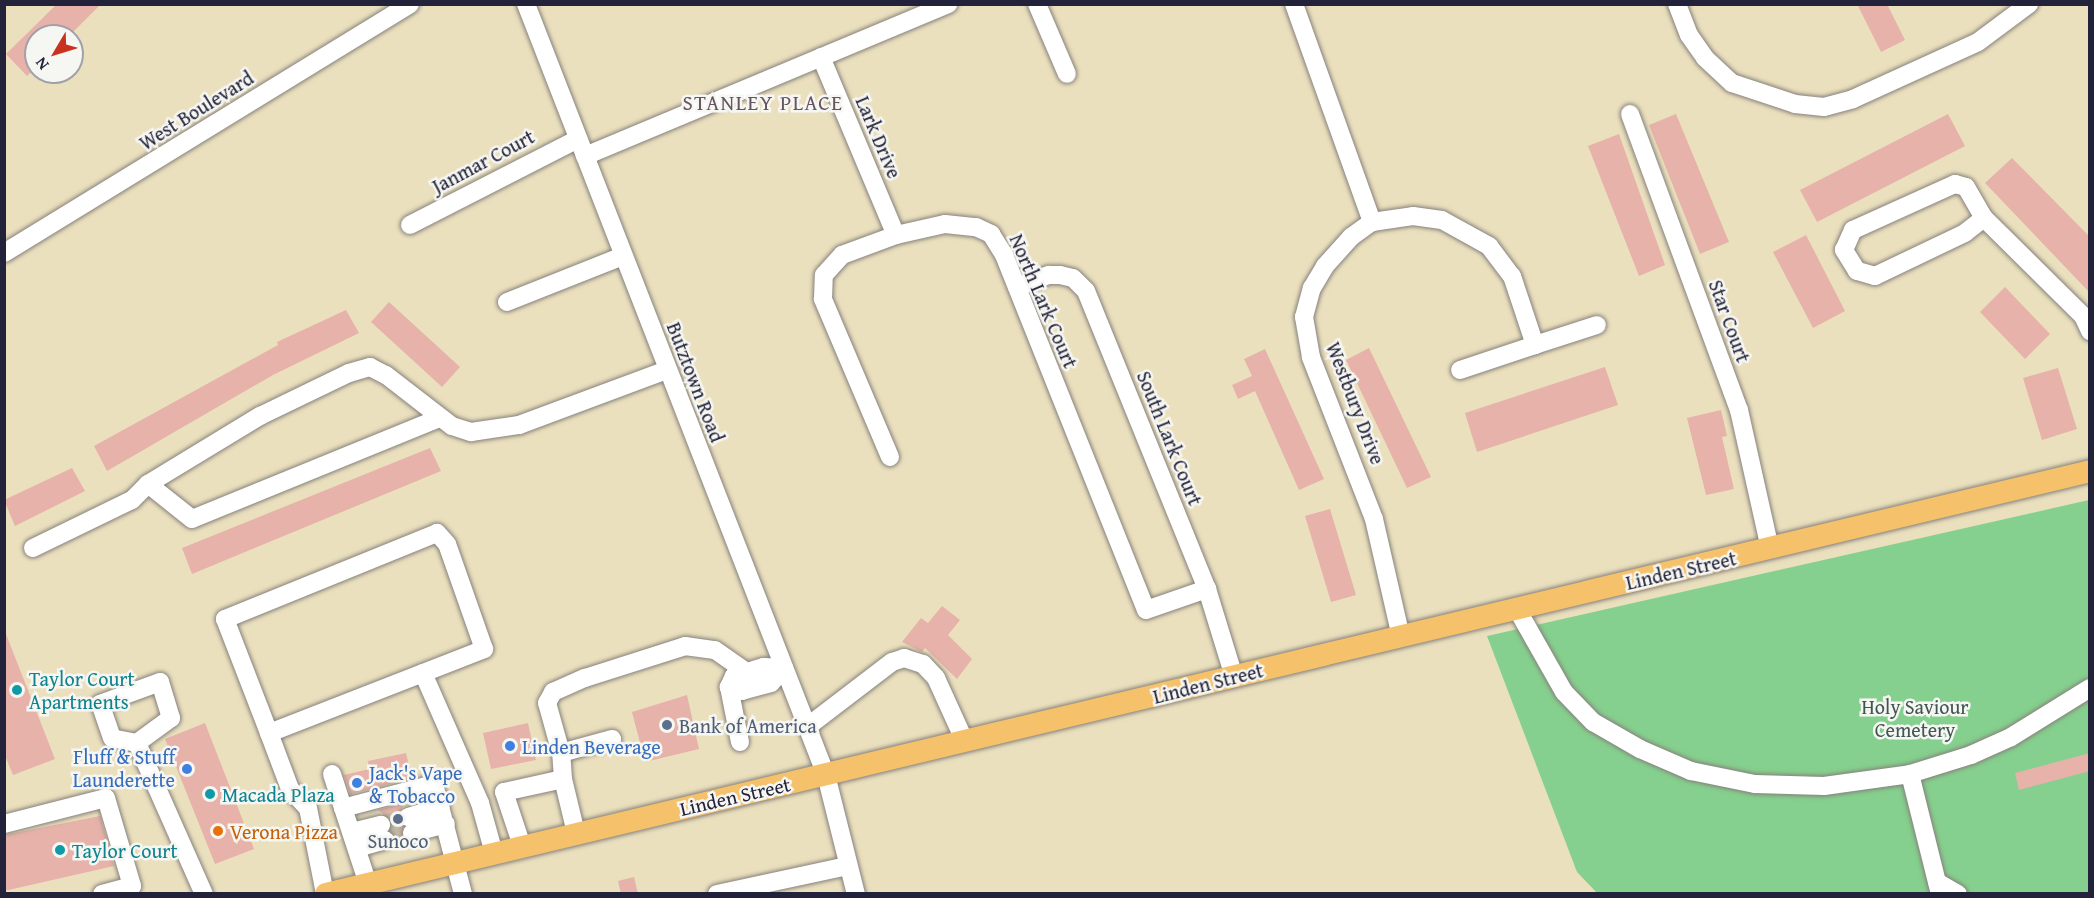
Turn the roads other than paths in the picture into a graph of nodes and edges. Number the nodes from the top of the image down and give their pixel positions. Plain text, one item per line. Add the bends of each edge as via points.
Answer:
1 (410, 4) edge
2 (526, 4) edge
3 (948, 4) edge
4 (1037, 4) edge
5 (1294, 4) edge
6 (1677, 4) edge
7 (2029, 4) edge
8 (821, 57) junction
9 (1067, 74) dead end
10 (1630, 114) dead end
11 (578, 139) junction
12 (585, 156) junction
13 (1984, 218) junction
14 (1372, 222) junction
15 (410, 225) dead end
16 (896, 235) junction
17 (4, 253) edge
18 (623, 256) junction
19 (1017, 286) junction
20 (507, 302) dead end
21 (1597, 325) dead end
22 (2090, 331) edge
23 (1535, 345) junction
24 (667, 370) junction
25 (1460, 370) dead end
26 (440, 418) junction
27 (890, 457) dead end
28 (2090, 471) edge
29 (148, 484) junction
30 (33, 548) dead end
31 (1770, 549) junction
32 (1207, 589) junction
33 (1517, 609) junction
34 (1401, 637) junction
35 (784, 668) junction
36 (747, 672) junction
37 (423, 673) junction
38 (1234, 677) junction
39 (729, 687) junction
40 (2090, 688) edge
41 (807, 727) junction
42 (269, 733) junction
43 (612, 739) dead end
44 (740, 742) dead end
45 (965, 742) junction
46 (137, 743) dead end
47 (561, 753) junction
48 (332, 774) dead end
49 (1910, 774) junction
50 (826, 775) junction
51 (563, 779) junction
52 (343, 808) junction
53 (443, 816) junction
54 (4, 824) edge
55 (410, 825) tunnel mouth
56 (383, 832) tunnel mouth
57 (576, 833) junction
58 (355, 840) junction
59 (522, 846) junction
60 (494, 853) junction
61 (454, 863) junction
62 (848, 866) junction
63 (368, 884) junction
64 (1938, 888) edge
65 (102, 894) edge
66 (204, 894) edge
67 (325, 894) edge
68 (463, 894) edge
69 (717, 894) edge
70 (856, 894) edge
71 (1958, 894) edge

1 - 17 street, West Boulevard
2 - 11 street, Butztown Road
3 - 8 street
4 - 9 street
5 - 14 street
6 - 7 street via 1689,35 1732,83 1795,104 1824,107 1853,99 1978,42
8 - 12 street
8 - 16 street, Lark Drive
10 - 31 street, Star Court via 1739,410
11 - 12 street, Butztown Road
11 - 15 street, Janmar Court
12 - 18 street, Butztown Road
13 - 13 street via 1966,187 1954,184 1853,230 1845,250 1857,270 1875,276 1965,233
13 - 22 street via 2083,316
14 - 23 street via 1413,216 1462,228 1489,246 1517,285
14 - 34 street, Westbury Drive via 1351,237 1325,266 1312,288 1304,317 1311,357 1374,519
16 - 19 street, North Lark Court via 945,224 976,227 991,234
16 - 27 street, North Lark Court via 842,255 824,275 822,286 823,299
18 - 20 street
18 - 24 street, Butztown Road
19 - 32 street, South Lark Court via 1050,274 1073,278 1086,291
19 - 32 street, North Lark Court via 1146,610
21 - 23 street
23 - 25 street
24 - 26 street via 519,425 471,432
24 - 35 street, Butztown Road
26 - 29 street via 192,519
26 - 29 street via 400,385 370,367 324,383 260,416
28 - 31 main road, Linden Street
29 - 30 street via 132,500
31 - 33 main road, Linden Street
32 - 38 street, South Lark Court
33 - 34 main road, Linden Street
33 - 49 street via 1564,692 1593,722 1666,761 1691,771 1755,784 1824,786
34 - 38 main road, Linden Street
35 - 36 street via 764,667
35 - 39 street via 771,683 742,691
35 - 41 street, Butztown Road
36 - 39 street via 734,676
36 - 47 street via 715,650 685,646 564,686 554,692 548,703
37 - 42 street
37 - 42 street via 484,649 447,544 437,533 225,619
37 - 60 street via 480,802
38 - 45 main road, Linden Street
39 - 44 street
40 - 49 street via 2011,736
41 - 45 street via 892,662 904,658 923,664 936,678
41 - 50 street, Butztown Road
42 - 67 street via 290,789 308,808
43 - 47 street
45 - 50 main road, Linden Street
46 - 66 street
47 - 51 street
48 - 52 street
49 - 64 street
50 - 57 main road, Linden Street
50 - 62 street, Butztown Road
51 - 57 street
51 - 59 street via 504,792
52 - 53 street via 434,783
52 - 58 street
53 - 55 street
53 - 61 street
54 - 65 street via 106,798 132,886
56 - 58 street
57 - 59 main road, Linden Street
58 - 63 street
59 - 60 main road, Linden Street
60 - 61 main road, Linden Street
61 - 63 main road, Linden Street
61 - 68 street
62 - 69 street
62 - 70 street, Butztown Road
63 - 67 main road, Linden Street
64 - 71 street

